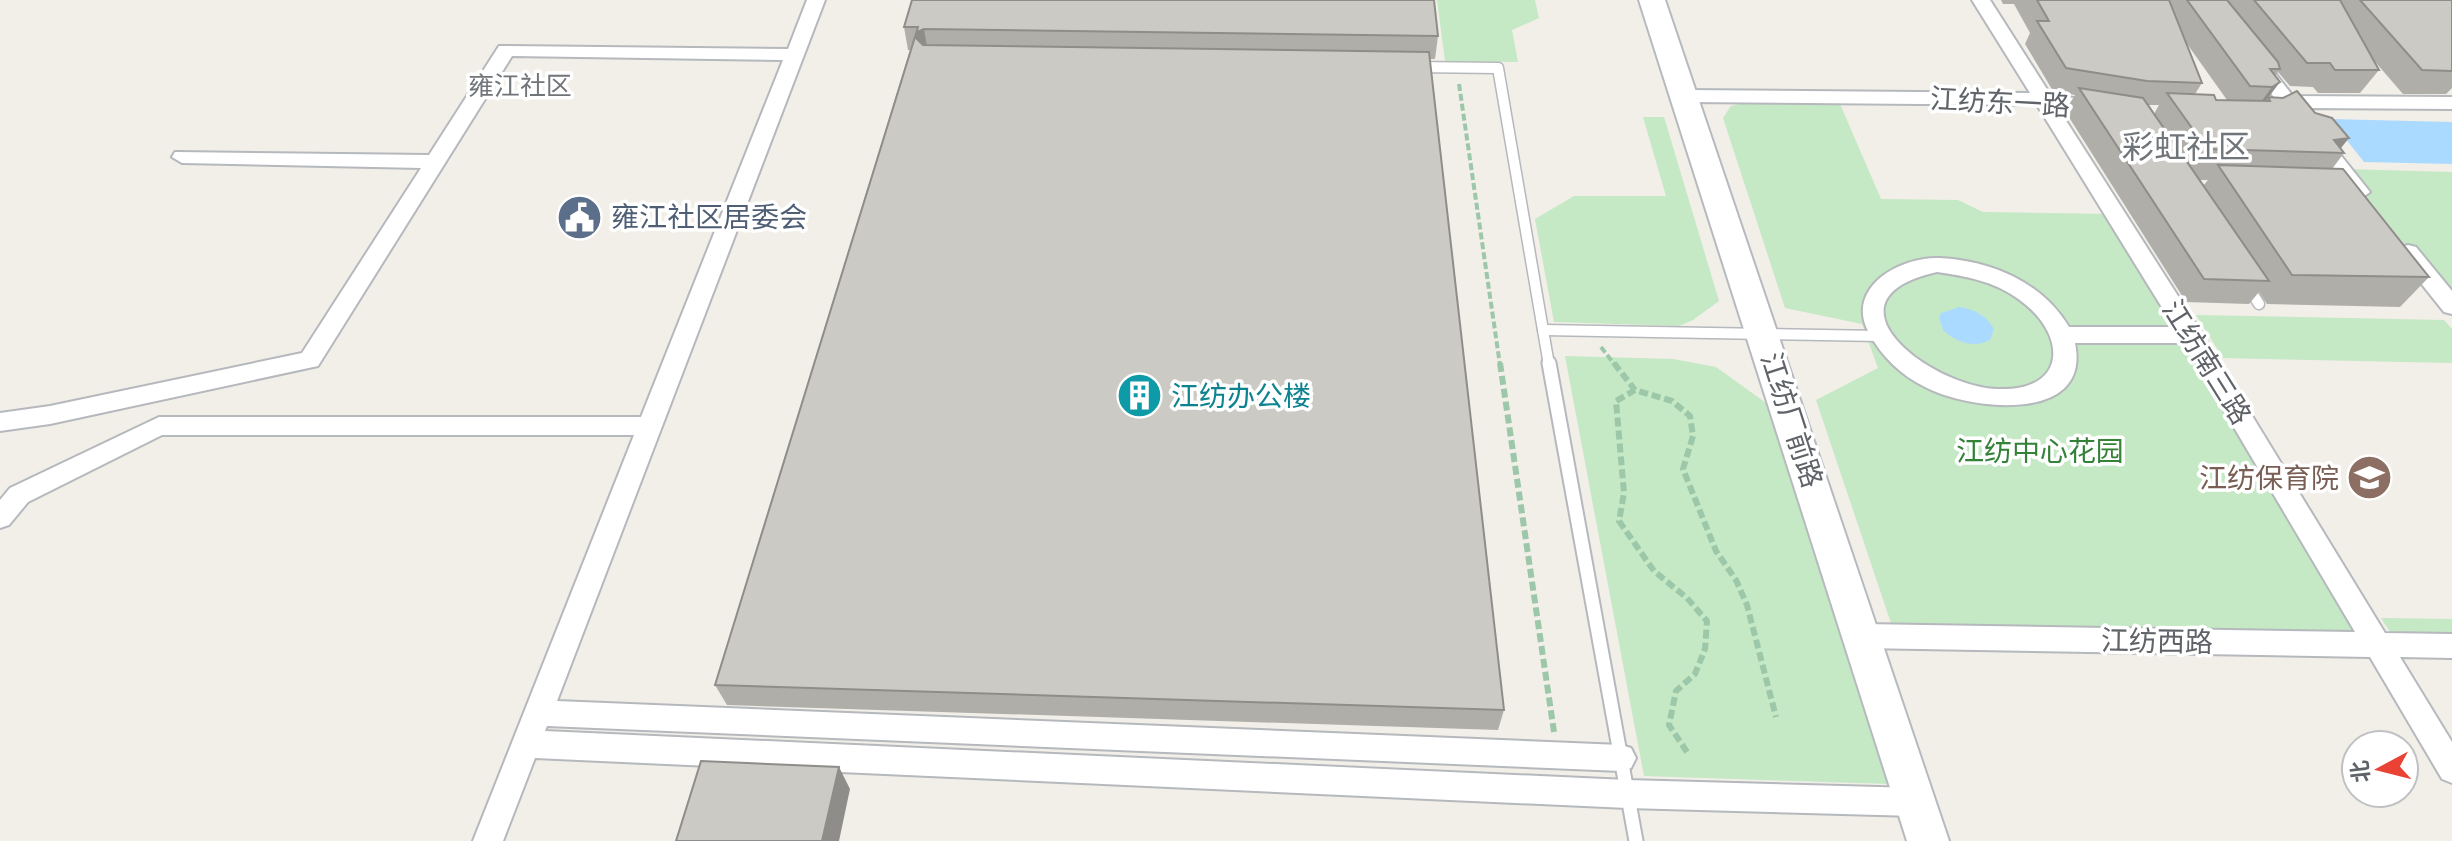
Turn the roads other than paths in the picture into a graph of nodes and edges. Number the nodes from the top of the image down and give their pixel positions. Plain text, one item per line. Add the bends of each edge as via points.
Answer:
1 (816, 0) edge
2 (1652, 0) edge
3 (1981, 0) edge
4 (2243, 45) edge
5 (794, 55) junction
6 (1408, 67) edge
7 (1685, 96) junction
8 (2042, 99) junction
9 (2287, 102) junction
10 (2452, 103) edge
11 (2117, 111) edge
12 (2260, 119) edge
13 (182, 157) dead end
14 (435, 162) junction
15 (2377, 213) edge
16 (2394, 234) edge
17 (2242, 278) edge
18 (2259, 304) dead end
19 (2452, 306) edge
20 (1543, 330) junction
21 (1764, 333) junction
22 (2064, 335) junction
23 (2191, 335) junction
24 (1880, 336) junction
25 (0, 422) edge
26 (651, 426) junction
27 (0, 518) edge
28 (1862, 636) junction
29 (2378, 644) junction
30 (2452, 646) edge
31 (540, 713) junction
32 (528, 744) junction
33 (1621, 758) junction
34 (2452, 769) edge
35 (1627, 794) junction
36 (1915, 802) junction
37 (488, 841) edge
38 (1636, 841) edge
39 (1928, 841) edge

1 - 5 street
2 - 7 main road, 江纺厂前路
3 - 8 street, 江纺南三路
4 - 9 street
5 - 14 street via 506,50
5 - 26 street
6 - 20 lane via 1498,68
7 - 8 street, 江纺东一路
7 - 21 main road, 江纺厂前路
8 - 11 street, 江纺东一路
8 - 23 street, 江纺南三路
9 - 10 street
9 - 12 street
9 - 15 street via 2352,192
13 - 14 street
14 - 25 street via 310,360
16 - 19 street
17 - 18 lane
20 - 21 lane
20 - 33 lane
21 - 24 lane
21 - 28 main road, 江纺厂前路
22 - 23 street
22 - 24 street via 2068,357 2061,376 2044,390 2018,398 1987,398 1923,376
22 - 24 street via 2027,294 1998,278 1937,265 1888,278 1876,294 1873,314
23 - 29 street, 江纺南三路
26 - 27 street via 159,426 19,495
26 - 31 street
28 - 29 street, 江纺西路
28 - 36 main road, 江纺厂前路
29 - 30 street, 江纺西路
29 - 34 street, 江纺南三路
31 - 32 street
31 - 33 street
32 - 35 street
32 - 37 street
33 - 35 lane
35 - 36 street
35 - 38 lane
36 - 39 main road, 江纺厂前路

